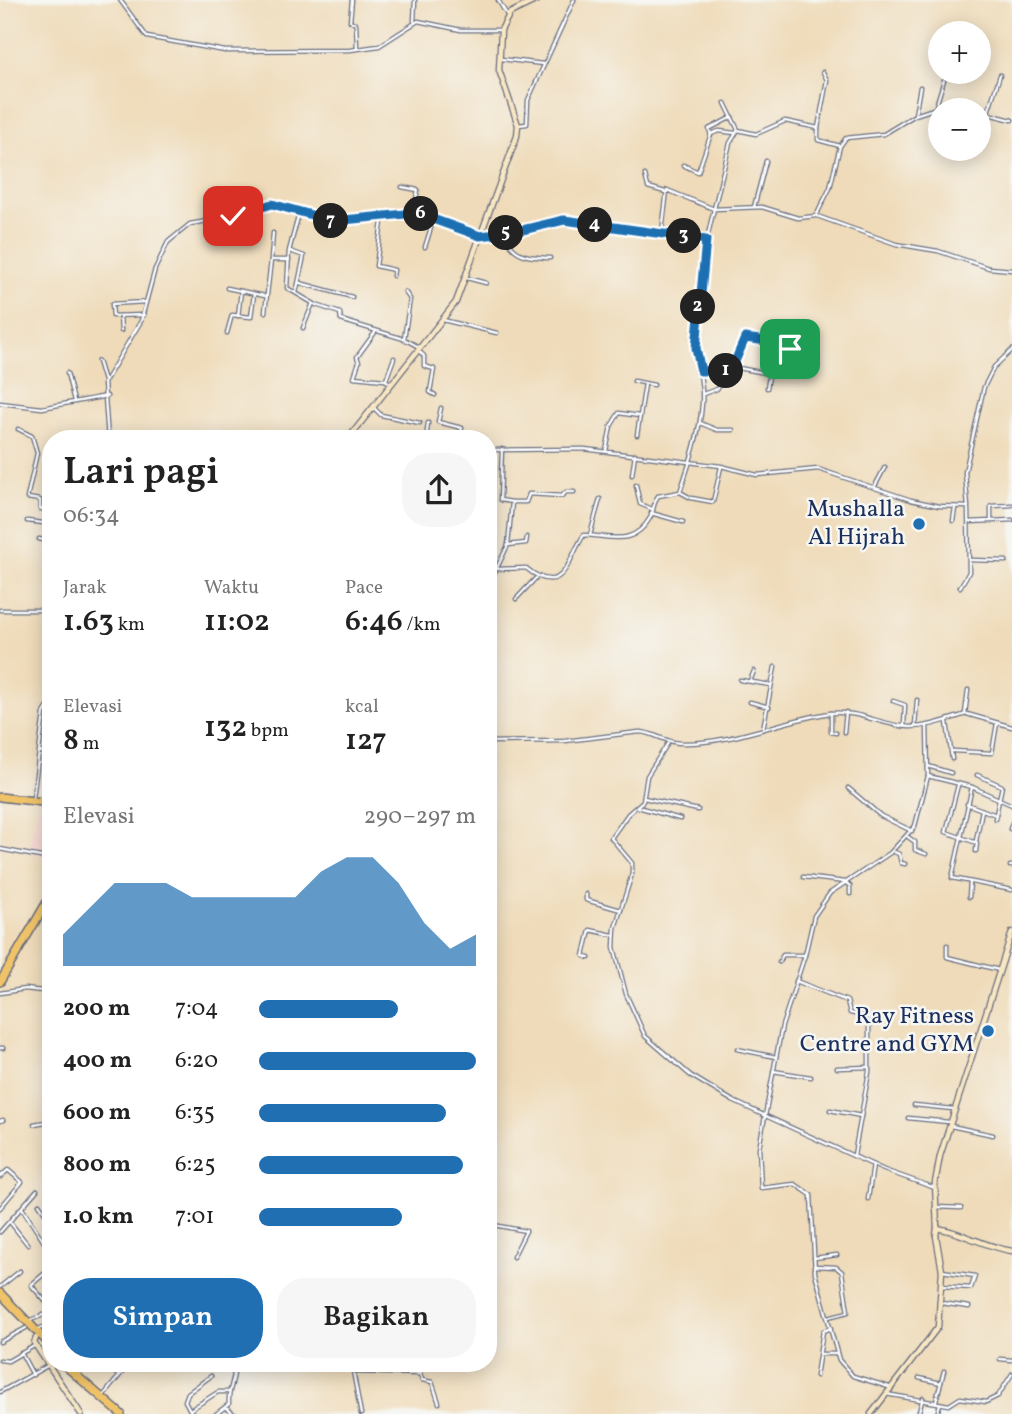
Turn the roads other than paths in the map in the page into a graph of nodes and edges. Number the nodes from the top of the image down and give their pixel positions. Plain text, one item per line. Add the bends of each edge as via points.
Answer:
1 (120, 0) edge
2 (352, 0) edge
3 (415, 0) edge
4 (498, 0) edge
5 (537, 0) edge
6 (574, 0) edge
7 (507, 16) junction
8 (414, 23) junction
9 (500, 30) junction
10 (357, 49) junction
11 (498, 58) junction
12 (543, 64) junction
13 (823, 72) dead end
14 (1000, 75) dead end
15 (919, 87) dead end
16 (725, 103) dead end
17 (991, 103) edge
18 (928, 109) edge
19 (991, 113) edge
20 (915, 115) junction
21 (732, 117) junction
22 (1012, 120) edge
23 (517, 125) junction
24 (818, 128) junction
25 (738, 130) junction
26 (735, 133) junction
27 (711, 135) junction
28 (840, 146) junction
29 (766, 161) dead end
30 (683, 165) dead end
31 (645, 175) dead end
32 (402, 187) dead end
33 (665, 192) junction
34 (754, 207) junction
35 (714, 209) junction
36 (299, 213) junction
37 (413, 213) junction
38 (383, 214) junction
39 (816, 216) junction
40 (434, 218) junction
41 (514, 232) junction
42 (662, 232) junction
43 (273, 233) dead end
44 (480, 236) junction
45 (706, 240) junction
46 (425, 247) dead end
47 (289, 251) junction
48 (550, 258) dead end
49 (271, 259) junction
50 (289, 260) junction
51 (1012, 270) edge
52 (393, 276) dead end
53 (467, 278) junction
54 (300, 283) junction
55 (486, 283) dead end
56 (227, 288) dead end
57 (241, 291) junction
58 (405, 292) dead end
59 (254, 293) junction
60 (296, 293) junction
61 (265, 296) junction
62 (352, 297) dead end
63 (145, 302) junction
64 (313, 303) junction
65 (264, 312) dead end
66 (144, 315) junction
67 (120, 316) junction
68 (238, 316) junction
69 (442, 319) junction
70 (303, 328) dead end
71 (121, 331) dead end
72 (376, 331) junction
73 (227, 333) dead end
74 (497, 333) dead end
75 (404, 339) junction
76 (775, 342) junction
77 (420, 350) junction
78 (1012, 350) edge
79 (394, 358) dead end
80 (98, 361) dead end
81 (790, 362) dead end
82 (733, 367) junction
83 (701, 371) junction
84 (67, 373) dead end
85 (771, 374) junction
86 (386, 380) junction
87 (634, 381) dead end
88 (104, 383) junction
89 (722, 383) dead end
90 (392, 384) junction
91 (645, 384) junction
92 (654, 385) dead end
93 (767, 388) dead end
94 (702, 394) junction
95 (435, 395) dead end
96 (107, 396) junction
97 (74, 401) junction
98 (0, 403) edge
99 (374, 408) junction
100 (442, 408) dead end
101 (639, 416) junction
102 (420, 423) dead end
103 (428, 423) dead end
104 (700, 423) junction
105 (18, 429) dead end
106 (108, 430) edge
107 (356, 430) edge
108 (427, 430) edge
109 (461, 430) edge
110 (733, 430) dead end
111 (637, 435) dead end
112 (497, 449) edge
113 (502, 449) junction
114 (606, 451) junction
115 (635, 454) junction
116 (688, 461) junction
117 (721, 466) junction
118 (886, 467) dead end
119 (632, 475) dead end
120 (636, 485) dead end
121 (875, 486) junction
122 (574, 492) dead end
123 (680, 492) junction
124 (600, 499) dead end
125 (512, 502) junction
126 (1012, 505) edge
127 (968, 507) junction
128 (955, 508) junction
129 (42, 509) edge
130 (652, 511) junction
131 (1012, 520) edge
132 (953, 521) dead end
133 (991, 521) junction
134 (27, 522) dead end
135 (683, 522) dead end
136 (969, 522) junction
137 (42, 523) edge
138 (590, 535) junction
139 (527, 537) dead end
140 (39, 538) dead end
141 (42, 539) edge
142 (508, 545) junction
143 (970, 560) junction
144 (1006, 561) dead end
145 (498, 569) joint
146 (536, 578) junction
147 (960, 587) dead end
148 (516, 599) dead end
149 (0, 610) edge
150 (42, 610) edge
151 (775, 667) dead end
152 (754, 671) dead end
153 (740, 680) dead end
154 (750, 681) junction
155 (771, 685) junction
156 (968, 691) dead end
157 (917, 699) dead end
158 (893, 701) dead end
159 (750, 702) dead end
160 (769, 707) junction
161 (846, 712) junction
162 (831, 713) junction
163 (965, 714) junction
164 (947, 722) junction
165 (997, 723) junction
166 (928, 725) junction
167 (904, 726) junction
168 (915, 726) junction
169 (1012, 727) edge
170 (763, 729) junction
171 (844, 732) dead end
172 (836, 733) dead end
173 (42, 739) edge
174 (497, 741) edge
175 (668, 743) junction
176 (953, 751) junction
177 (41, 752) joint
178 (953, 760) dead end
179 (928, 766) junction
180 (951, 773) dead end
181 (977, 775) dead end
182 (928, 776) junction
183 (958, 785) junction
184 (972, 787) junction
185 (848, 788) dead end
186 (0, 797) edge
187 (645, 798) junction
188 (1000, 800) junction
189 (32, 801) junction
190 (42, 802) edge
191 (967, 804) junction
192 (1012, 805) edge
193 (638, 807) junction
194 (698, 810) dead end
195 (982, 810) junction
196 (996, 814) junction
197 (680, 819) dead end
198 (995, 819) dead end
199 (1012, 823) edge
200 (1010, 829) edge
201 (912, 831) junction
202 (908, 837) junction
203 (961, 839) junction
204 (975, 842) junction
205 (0, 849) edge
206 (976, 851) dead end
207 (890, 853) junction
208 (926, 853) dead end
209 (42, 857) edge
210 (905, 863) dead end
211 (803, 877) dead end
212 (845, 882) junction
213 (971, 882) junction
214 (1012, 890) edge
215 (586, 894) dead end
216 (850, 894) dead end
217 (969, 897) dead end
218 (42, 910) edge
219 (621, 910) junction
220 (1012, 932) edge
221 (614, 935) junction
222 (947, 945) dead end
223 (806, 956) junction
224 (589, 958) dead end
225 (779, 962) dead end
226 (999, 970) junction
227 (796, 981) junction
228 (0, 982) edge
229 (42, 991) edge
230 (0, 993) edge
231 (737, 1049) dead end
232 (776, 1057) junction
233 (869, 1067) junction
234 (837, 1068) dead end
235 (774, 1071) junction
236 (811, 1077) dead end
237 (914, 1105) dead end
238 (953, 1109) junction
239 (830, 1110) dead end
240 (766, 1116) junction
241 (861, 1116) junction
242 (908, 1118) dead end
243 (42, 1123) edge
244 (34, 1124) dead end
245 (948, 1124) junction
246 (993, 1135) dead end
247 (854, 1156) junction
248 (873, 1165) junction
249 (0, 1177) edge
250 (935, 1188) junction
251 (37, 1190) dead end
252 (868, 1199) dead end
253 (39, 1204) dead end
254 (935, 1207) junction
255 (0, 1208) edge
256 (22, 1208) junction
257 (42, 1208) edge
258 (961, 1208) dead end
259 (10, 1222) junction
260 (497, 1226) edge
261 (937, 1228) junction
262 (946, 1229) junction
263 (0, 1232) edge
264 (936, 1236) junction
265 (42, 1238) edge
266 (28, 1245) dead end
267 (1012, 1251) edge
268 (837, 1255) dead end
269 (513, 1257) dead end
270 (814, 1258) junction
271 (814, 1266) junction
272 (20, 1270) dead end
273 (942, 1270) junction
274 (42, 1276) edge
275 (941, 1286) junction
276 (0, 1287) edge
277 (0, 1293) edge
278 (42, 1299) edge
279 (0, 1300) edge
280 (941, 1303) junction
281 (969, 1307) dead end
282 (13, 1311) junction
283 (828, 1317) junction
284 (42, 1322) edge
285 (42, 1328) edge
286 (831, 1328) junction
287 (33, 1333) junction
288 (42, 1340) edge
289 (0, 1342) edge
290 (42, 1342) edge
291 (42, 1350) edge
292 (21, 1353) junction
293 (821, 1354) junction
294 (837, 1354) junction
295 (1000, 1359) dead end
296 (0, 1360) edge
297 (1012, 1360) edge
298 (42, 1369) edge
299 (944, 1371) dead end
300 (54, 1372) edge
301 (76, 1372) edge
302 (114, 1372) edge
303 (123, 1372) edge
304 (235, 1372) edge
305 (353, 1372) edge
306 (375, 1372) edge
307 (78, 1374) joint
308 (420, 1374) joint
309 (1012, 1374) edge
310 (33, 1375) junction
311 (211, 1376) dead end
312 (816, 1376) dead end
313 (119, 1377) junction
314 (919, 1378) dead end
315 (941, 1383) junction
316 (0, 1384) edge
317 (889, 1387) junction
318 (2, 1392) edge
319 (228, 1392) junction
320 (885, 1394) junction
321 (103, 1396) junction
322 (923, 1398) junction
323 (936, 1401) junction
324 (439, 1403) dead end
325 (941, 1403) junction
326 (226, 1408) junction
327 (919, 1411) dead end
328 (191, 1412) edge
329 (81, 1414) edge
330 (121, 1414) edge
331 (216, 1414) edge
332 (234, 1414) edge
333 (360, 1414) edge
334 (871, 1414) edge
335 (937, 1414) edge

1 - 10 street via 143,34 162,42 225,51
2 - 10 street via 350,21 356,24
3 - 8 street
4 - 7 street
5 - 7 street
6 - 12 street
7 - 9 street
8 - 9 street
8 - 10 street via 379,46
9 - 11 street
11 - 12 street
11 - 23 street
12 - 23 street via 527,103 527,124
13 - 24 street via 827,80
14 - 17 street
15 - 20 street
16 - 21 street
18 - 20 street
19 - 22 street
20 - 28 street via 884,134 848,137
21 - 25 street
21 - 27 street via 709,130
23 - 44 street via 516,140
24 - 25 street via 785,121 757,134
24 - 28 street via 818,140
25 - 26 street
26 - 27 street
26 - 35 street
27 - 30 street via 699,171
28 - 39 street via 830,188
29 - 34 street
31 - 33 street via 648,187
32 - 37 street via 418,190
33 - 35 street via 673,190
33 - 42 street
34 - 35 street
34 - 39 street via 800,218
35 - 45 street
36 - 38 street via 333,221
36 - 47 street
36 - 63 street via 269,204 188,224 168,242
37 - 38 street
37 - 40 street
38 - 52 street via 376,266 394,270
39 - 51 street via 899,244
40 - 44 street
40 - 46 street
41 - 42 street via 564,220
41 - 44 street
41 - 48 street via 511,246 515,251
42 - 45 street
43 - 49 street
44 - 53 street
45 - 83 street via 696,348
47 - 50 street
47 - 54 street via 304,256
49 - 50 street
49 - 61 street
50 - 60 street via 286,287
53 - 55 street
53 - 69 street
54 - 60 street
54 - 62 street
56 - 57 street
57 - 59 street
57 - 68 street
58 - 75 street via 410,299
59 - 61 street
59 - 68 street via 251,317
60 - 64 street
61 - 65 street
63 - 66 street
63 - 67 street via 113,303 112,314
64 - 70 street
64 - 72 street via 340,313 341,320
66 - 67 street
66 - 88 street
67 - 71 street
68 - 73 street via 231,316
69 - 74 street
69 - 77 street
72 - 75 street
72 - 86 street via 357,357 354,377
75 - 77 street
76 - 81 street via 789,346
76 - 82 street via 743,339
76 - 85 street
77 - 90 street
77 - 95 street via 424,366 434,369 430,391
78 - 127 street via 994,367 984,387 965,472
79 - 86 street
80 - 88 street
82 - 83 street
82 - 85 street
83 - 94 street
84 - 97 street
85 - 93 street
86 - 90 street
87 - 91 street
88 - 96 street
89 - 94 street
90 - 99 street
91 - 92 street
91 - 101 street
94 - 104 street
96 - 97 street
96 - 106 street
97 - 98 street via 42,408
99 - 102 street via 381,415
99 - 107 street
100 - 109 street via 438,422
101 - 111 street
101 - 114 street via 619,413
103 - 108 street
104 - 110 street
104 - 116 street
105 - 129 street via 32,436 37,451 27,498 40,500
112 - 113 street
113 - 114 street
113 - 125 street via 500,500
114 - 115 street
115 - 116 street
115 - 119 street
116 - 117 street
116 - 123 street
117 - 121 street via 757,475 823,470
117 - 123 street via 713,502
118 - 121 street
120 - 130 street via 640,504
121 - 128 street via 896,496
122 - 125 street via 529,494 526,502
123 - 130 street via 658,496
124 - 138 street
125 - 142 street
126 - 133 street via 991,506
127 - 128 street
127 - 136 street
128 - 132 street
130 - 135 street
130 - 138 street via 631,537
131 - 133 street
133 - 136 street
134 - 137 street
136 - 143 street
138 - 146 street via 581,537 573,561 562,573
139 - 142 street via 526,543
140 - 141 street
142 - 145 street
143 - 144 street
143 - 147 street
145 - 146 street via 526,568
146 - 148 street
149 - 150 street
151 - 155 street
152 - 154 street
153 - 154 street
154 - 155 street
155 - 160 street
156 - 163 street
157 - 168 street
158 - 167 street via 905,705
159 - 160 street
160 - 170 street
161 - 162 street
161 - 167 street
161 - 171 street
162 - 170 street
162 - 172 street via 831,732
163 - 164 street
163 - 165 street
164 - 166 street
164 - 176 street
165 - 169 street
165 - 176 street via 992,753
166 - 168 street
166 - 179 street
167 - 168 street
170 - 175 street via 731,739
173 - 177 street
174 - 175 street via 565,741 647,732
175 - 187 street via 647,777
176 - 178 street
177 - 189 street
179 - 180 street
179 - 182 street
181 - 188 street via 1002,786
182 - 183 street
182 - 201 street
183 - 184 street
183 - 203 street via 946,832
184 - 188 street
184 - 191 street
185 - 201 street via 881,816
186 - 189 highway
187 - 193 street
187 - 194 street
188 - 192 street
188 - 196 street
189 - 190 highway
191 - 195 street
191 - 203 street
193 - 197 street
193 - 219 street via 611,838 632,863
195 - 196 street
195 - 204 street
196 - 198 street
199 - 200 street
201 - 202 street
202 - 207 street
202 - 208 street via 915,842 915,850
203 - 204 street
203 - 213 street via 952,878
204 - 206 street
205 - 209 street
207 - 210 street via 899,854
207 - 212 street
211 - 212 street
212 - 216 street
212 - 223 street via 816,912
213 - 214 street
213 - 217 street
215 - 219 street via 586,900
218 - 228 highway
219 - 221 street
220 - 226 street
221 - 224 street via 590,930 584,950
221 - 240 street via 619,970 642,1032 703,1083
222 - 226 street via 947,957
223 - 225 street via 783,955
223 - 227 street
226 - 238 street
227 - 232 street
227 - 233 street via 847,1002 850,1013 869,1017
229 - 230 street
231 - 232 street
232 - 235 street
233 - 234 street
233 - 241 street
235 - 236 street
235 - 240 street
237 - 238 street
238 - 245 street
239 - 241 street
240 - 247 street
240 - 270 street via 758,1153 760,1186 795,1184 809,1192
241 - 247 street
242 - 245 street
243 - 244 street
245 - 246 street
245 - 250 street
247 - 248 street
248 - 250 street
248 - 252 street
249 - 255 street via 8,1170 22,1182
250 - 254 street
251 - 256 street
253 - 257 street
254 - 258 street
254 - 261 street
256 - 259 street
256 - 265 street
259 - 263 street
259 - 266 street
260 - 269 street via 526,1231
261 - 262 street
261 - 264 street
262 - 264 street
262 - 267 street
264 - 273 street
268 - 270 street
270 - 271 street
271 - 283 street
271 - 283 street via 836,1267 842,1272 848,1312
272 - 276 street
273 - 275 street
273 - 275 street via 975,1276 971,1288
274 - 278 street via 31,1285
275 - 280 street
277 - 282 highway
279 - 282 highway
280 - 281 street
280 - 317 street via 938,1327
282 - 287 highway
283 - 286 street
284 - 287 street
285 - 287 street
286 - 293 street via 823,1331
286 - 294 street
287 - 288 highway
287 - 289 street
287 - 290 highway
287 - 291 street
287 - 292 street
292 - 296 street
292 - 310 street
293 - 294 street
293 - 312 street
294 - 317 street via 853,1376
295 - 297 street
298 - 310 street
299 - 315 street
300 - 329 street
301 - 307 highway
302 - 313 street
303 - 313 street
304 - 319 street
305 - 333 street
306 - 308 street
307 - 321 highway
308 - 324 street via 422,1380 432,1383
309 - 325 street via 990,1401 962,1398 952,1404
310 - 318 street
311 - 328 street via 188,1393 185,1400
313 - 321 street
314 - 315 street
315 - 323 street
316 - 318 street
317 - 320 street
319 - 326 street
319 - 328 street via 218,1392
320 - 322 street
320 - 334 street
321 - 330 highway
322 - 323 street
322 - 327 street
323 - 325 street
325 - 335 street
326 - 331 street
326 - 332 street

